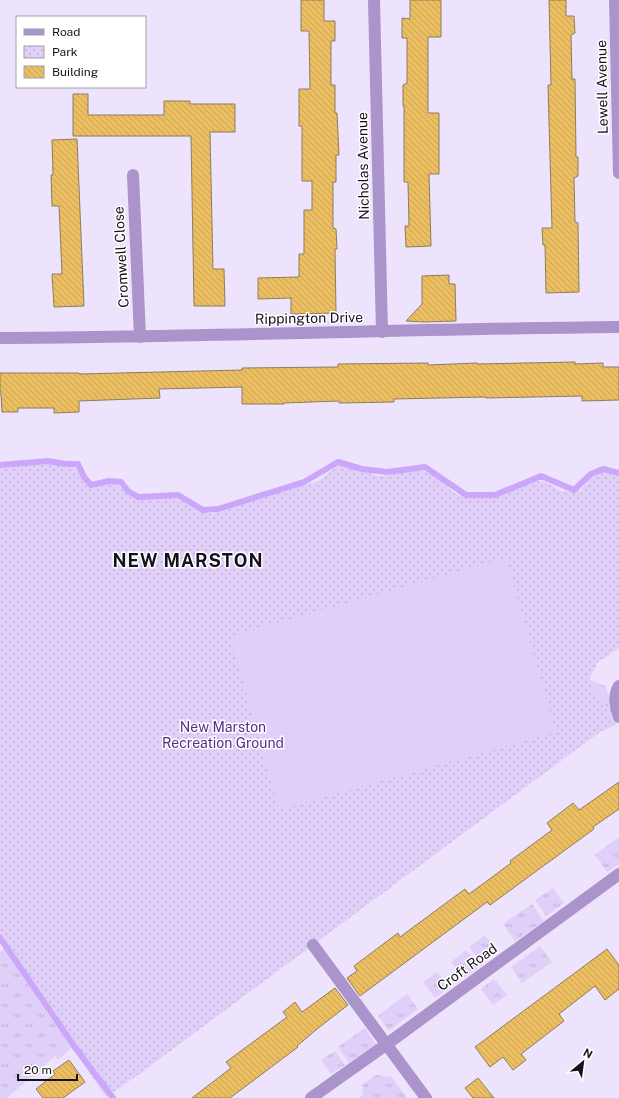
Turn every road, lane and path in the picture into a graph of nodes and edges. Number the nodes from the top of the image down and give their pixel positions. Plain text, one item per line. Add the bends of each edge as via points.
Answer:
1 (374, 0) edge
2 (615, 0) edge
3 (619, 173) edge
4 (132, 175) dead end
5 (619, 327) edge
6 (382, 332) junction
7 (140, 337) junction
8 (0, 338) edge
9 (619, 686) edge
10 (619, 717) edge
11 (619, 874) edge
12 (313, 945) dead end
13 (387, 1044) junction
14 (311, 1098) edge
15 (426, 1098) edge

1 - 6 street, Nicholas Avenue
2 - 3 street, Lewell Avenue
4 - 7 street, Cromwell Close
5 - 6 street, Rippington Drive
6 - 7 street, Rippington Drive
7 - 8 street, Rippington Drive
9 - 10 street via 615,702
11 - 13 street, Croft Road
12 - 13 street
13 - 14 street, Croft Road
13 - 15 street

